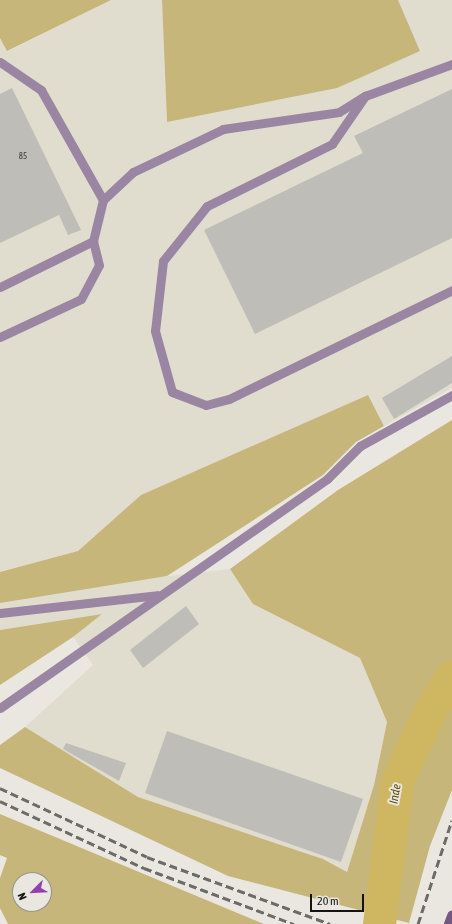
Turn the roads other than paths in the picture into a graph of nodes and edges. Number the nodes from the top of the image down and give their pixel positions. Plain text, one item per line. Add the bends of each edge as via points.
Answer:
1 (0, 62) edge
2 (452, 64) edge
3 (365, 96) junction
4 (103, 200) junction
5 (93, 241) junction
6 (0, 288) edge
7 (452, 290) edge
8 (0, 337) edge
9 (452, 395) edge
10 (158, 595) junction
11 (0, 614) edge
12 (0, 708) edge
13 (452, 916) edge
14 (449, 924) edge

1 - 4 lane via 41,90
2 - 3 lane
3 - 4 lane via 339,112 223,129 133,172
3 - 7 lane via 332,144 207,206 163,261 155,331 172,392 206,405 229,399
4 - 5 lane
5 - 6 lane
5 - 8 lane via 99,265 81,299
9 - 10 lane via 360,446 327,479
10 - 11 lane
10 - 12 lane
13 - 14 main road

